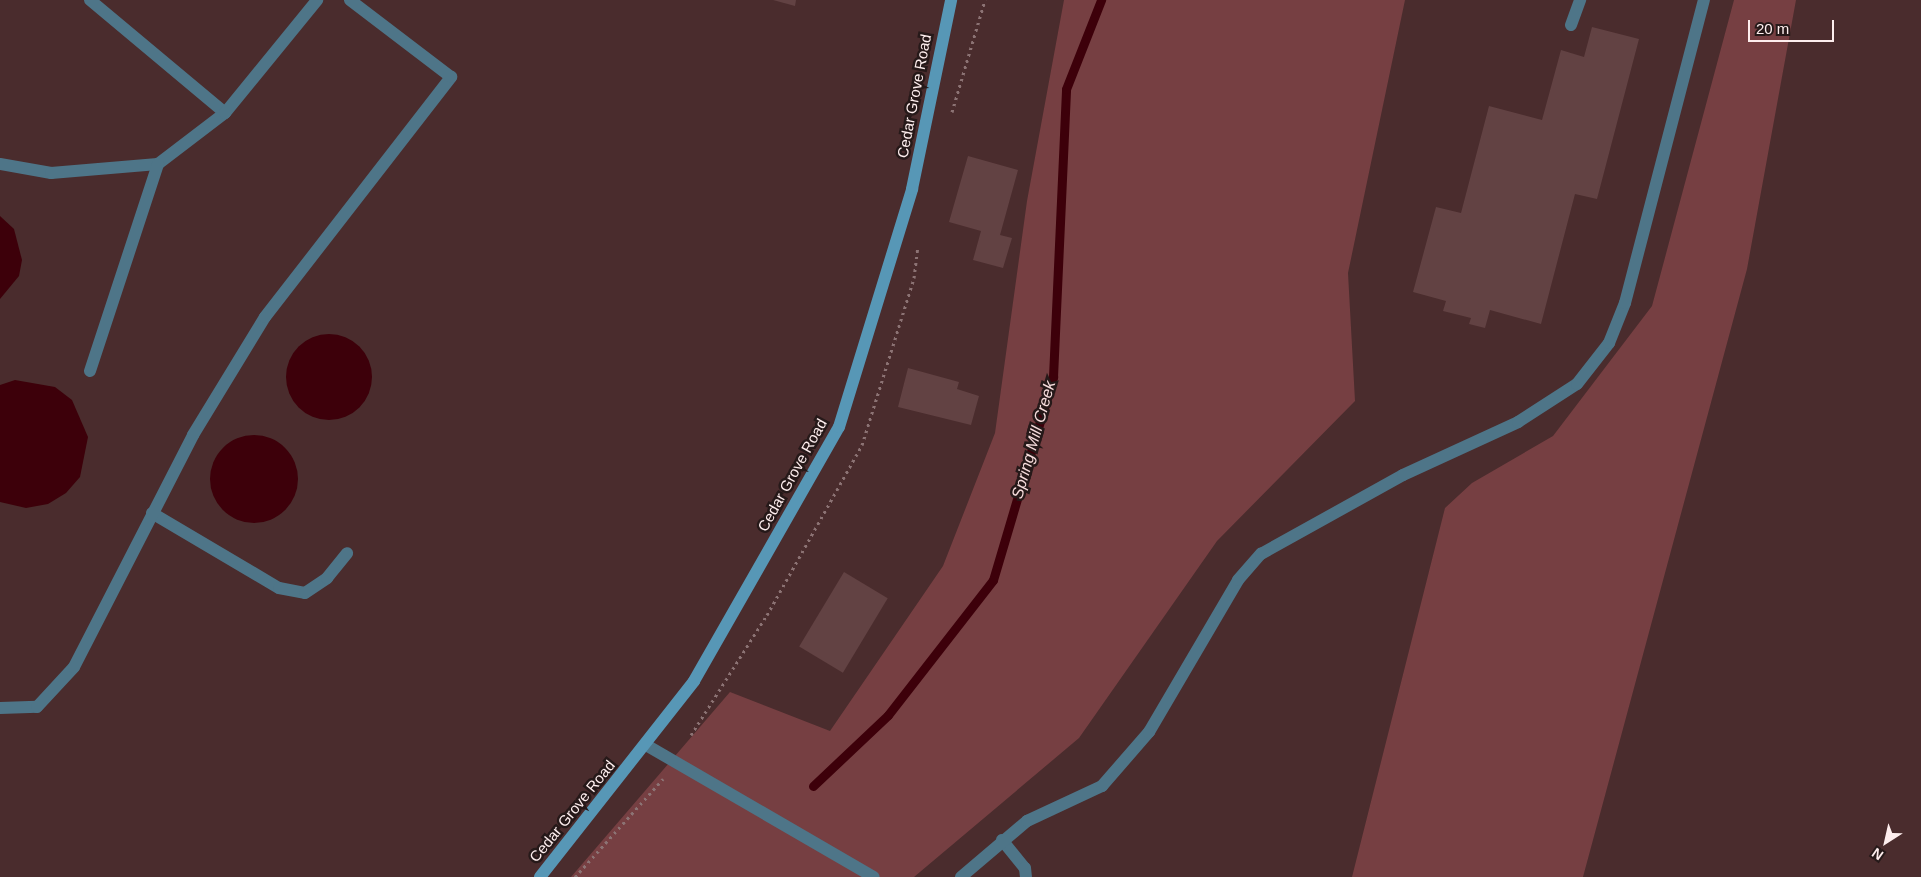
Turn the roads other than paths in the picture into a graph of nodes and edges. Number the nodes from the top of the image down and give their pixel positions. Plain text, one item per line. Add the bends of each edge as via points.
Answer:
1 (90, 0) edge
2 (317, 0) edge
3 (350, 0) edge
4 (952, 0) edge
5 (1580, 0) edge
6 (1704, 0) edge
7 (1571, 25) dead end
8 (226, 113) junction
9 (0, 164) edge
10 (158, 164) junction
11 (90, 372) dead end
12 (152, 513) junction
13 (347, 553) dead end
14 (0, 708) edge
15 (646, 745) junction
16 (1002, 840) junction
17 (540, 877) edge
18 (874, 877) edge
19 (962, 877) edge
20 (1026, 877) edge

1 - 8 lane
2 - 8 lane
3 - 12 lane via 451,77 264,317 193,435
4 - 15 street, Cedar Grove Road via 912,189 839,427 694,681
5 - 7 lane
6 - 16 lane via 1625,303 1609,343 1577,384 1518,422 1410,471 1261,554 1238,580 1149,732 1102,786 1027,821
8 - 10 lane
9 - 10 lane via 51,173
10 - 11 lane
12 - 13 lane via 278,588 305,593 326,578
12 - 14 lane via 74,667 37,707
15 - 17 street, Cedar Grove Road
15 - 18 lane
16 - 19 lane
16 - 20 lane via 1025,868

